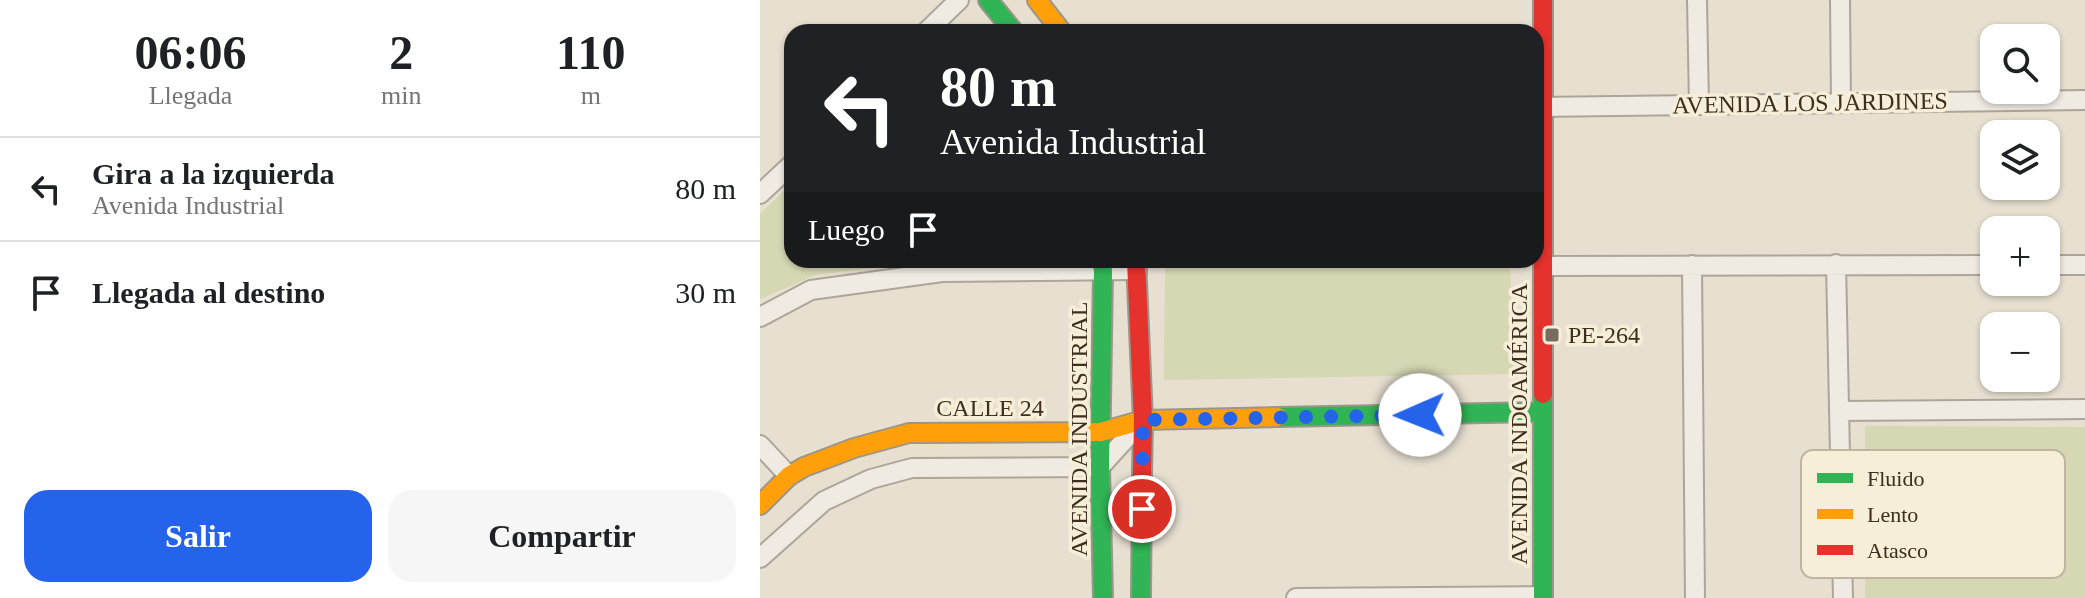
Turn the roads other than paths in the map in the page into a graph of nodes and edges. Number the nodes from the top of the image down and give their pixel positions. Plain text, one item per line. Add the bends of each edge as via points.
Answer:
1 (959, 0) edge
2 (988, 0) edge
3 (1037, 0) edge
4 (1543, 0) edge
5 (1697, 0) edge
6 (1840, 0) edge
7 (934, 24) edge
8 (1008, 24) edge
9 (1056, 24) edge
10 (1542, 24) edge
11 (2085, 100) edge
12 (1841, 103) junction
13 (1699, 105) junction
14 (1544, 107) edge
15 (784, 172) edge
16 (760, 194) edge
17 (1836, 264) junction
18 (1692, 265) junction
19 (1980, 265) edge
20 (2060, 265) edge
21 (2085, 265) edge
22 (1544, 266) edge
23 (930, 268) edge
24 (1102, 268) edge
25 (1136, 268) edge
26 (1543, 268) edge
27 (760, 317) edge
28 (2085, 409) edge
29 (1839, 411) junction
30 (1543, 412) junction
31 (1143, 420) junction
32 (1101, 432) junction
33 (760, 445) edge
34 (1840, 450) edge
35 (1100, 467) junction
36 (789, 476) junction
37 (760, 505) edge
38 (760, 558) edge
39 (1843, 578) edge
40 (1543, 597) edge
41 (1103, 598) edge
42 (1141, 598) edge
43 (1296, 598) edge
44 (1695, 598) edge
45 (1843, 598) edge

1 - 7 street
2 - 8 street
3 - 9 street
4 - 10 street, AVENIDA INDOAMÉRICA
5 - 13 street
6 - 12 street
11 - 12 street, AVENIDA LOS JARDINES
12 - 13 street, AVENIDA LOS JARDINES
13 - 14 street, AVENIDA LOS JARDINES
15 - 16 street
17 - 18 street
17 - 19 street
17 - 29 street
18 - 22 street
18 - 44 street
20 - 21 street
23 - 27 street via 811,290
24 - 32 street, AVENIDA INDUSTRIAL
25 - 31 street
26 - 30 street, AVENIDA INDOAMÉRICA
28 - 29 street
29 - 34 street
30 - 31 street, CALLE 24
30 - 40 street, AVENIDA INDOAMÉRICA
31 - 32 street, CALLE 24
31 - 35 street
31 - 42 street
32 - 35 street, AVENIDA INDUSTRIAL
32 - 36 street, CALLE 24 via 909,433 854,448
33 - 36 street
35 - 38 street via 912,468 871,479 824,501
35 - 41 street, AVENIDA INDUSTRIAL
36 - 37 street, CALLE 24
39 - 45 street
40 - 43 street

